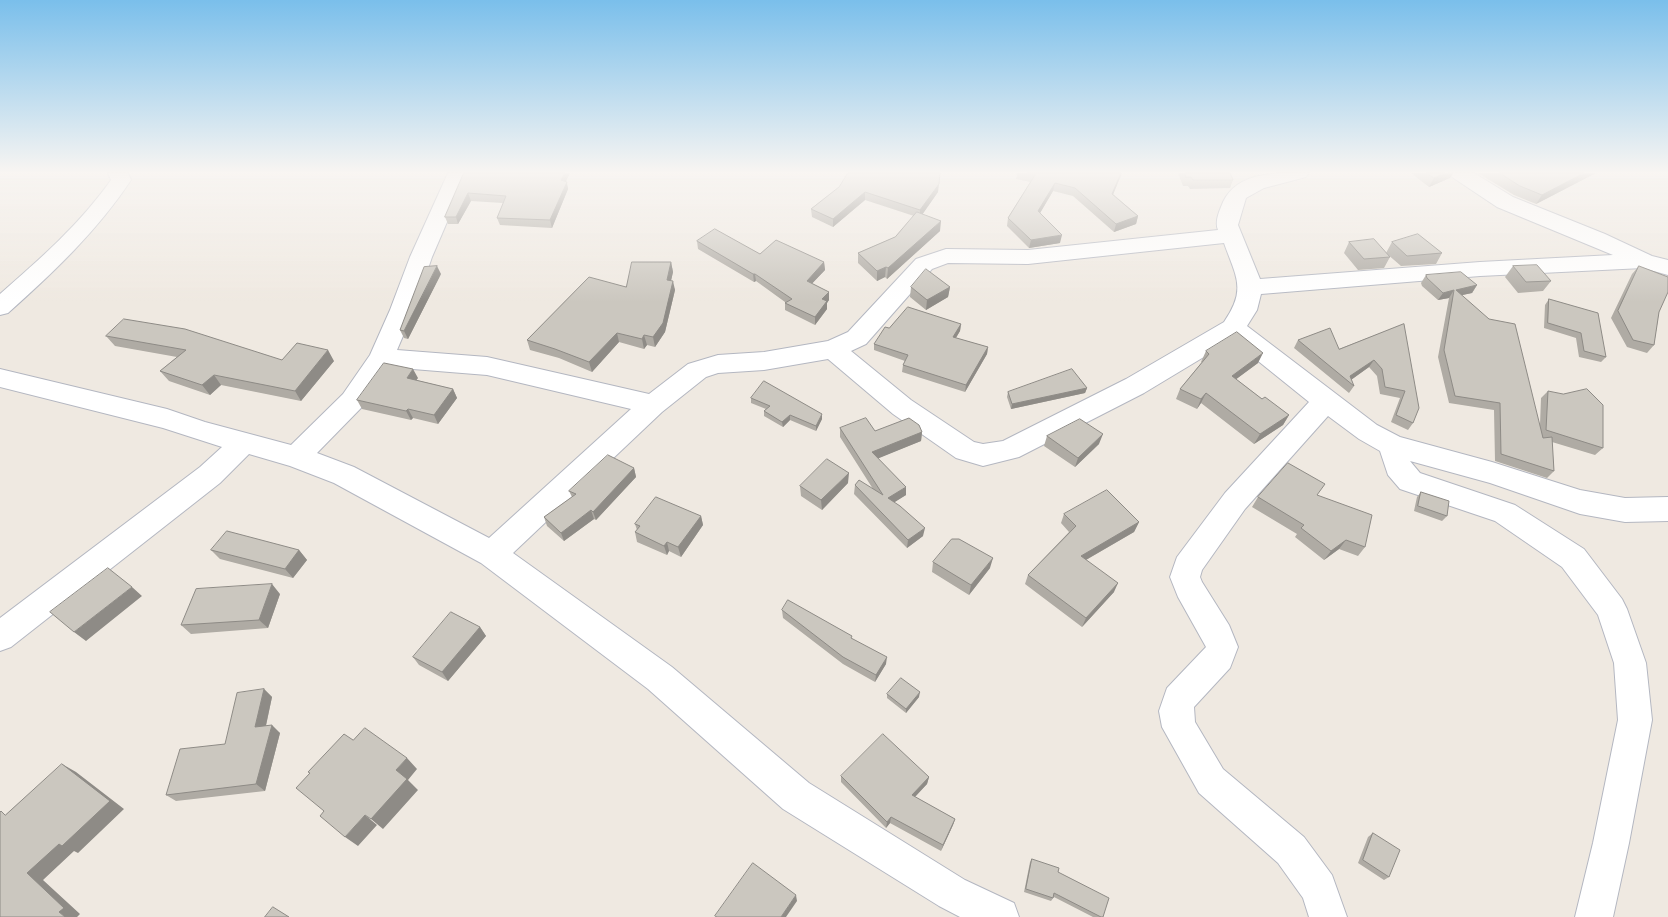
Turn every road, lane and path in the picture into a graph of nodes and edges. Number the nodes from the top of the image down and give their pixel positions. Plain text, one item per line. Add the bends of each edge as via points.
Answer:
1 (95, 216) edge
2 (439, 216) edge
3 (1229, 216) edge
4 (1539, 216) edge
5 (1232, 235) junction
6 (1644, 261) junction
7 (1668, 268) edge
8 (1251, 287) junction
9 (0, 307) edge
10 (1233, 328) junction
11 (833, 349) junction
12 (381, 358) junction
13 (0, 378) edge
14 (1326, 401) junction
15 (653, 405) junction
16 (244, 443) junction
17 (1392, 445) junction
18 (296, 457) junction
19 (1668, 510) edge
20 (492, 554) junction
21 (0, 637) edge
22 (1000, 917) edge
23 (1328, 917) edge
24 (1594, 917) edge

1 - 9 street via 62,252
2 - 12 street
3 - 5 street via 1226,225
4 - 6 street
5 - 8 street
5 - 11 street via 1028,257 946,256 924,264 857,338
6 - 7 street
6 - 8 street via 1480,269
8 - 10 street via 1246,310
10 - 11 street via 1135,386 1032,439 1009,450 983,455 966,451 902,407
10 - 14 street
11 - 15 street via 764,361 718,364 697,370
12 - 15 street via 487,366
12 - 18 street via 352,401
13 - 16 street via 167,419
14 - 17 street
14 - 23 street via 1236,501 1188,566 1185,577 1189,588 1222,647 1218,658 1179,699 1176,711 1179,727 1211,781 1291,850 1319,888
15 - 20 street
16 - 18 street
16 - 21 street via 210,475
17 - 19 street via 1580,502 1626,510
17 - 24 street via 1398,467 1410,481 1505,513 1573,558 1611,609 1630,663 1635,720
18 - 20 street via 344,475
20 - 22 street via 660,678 796,796 952,893

